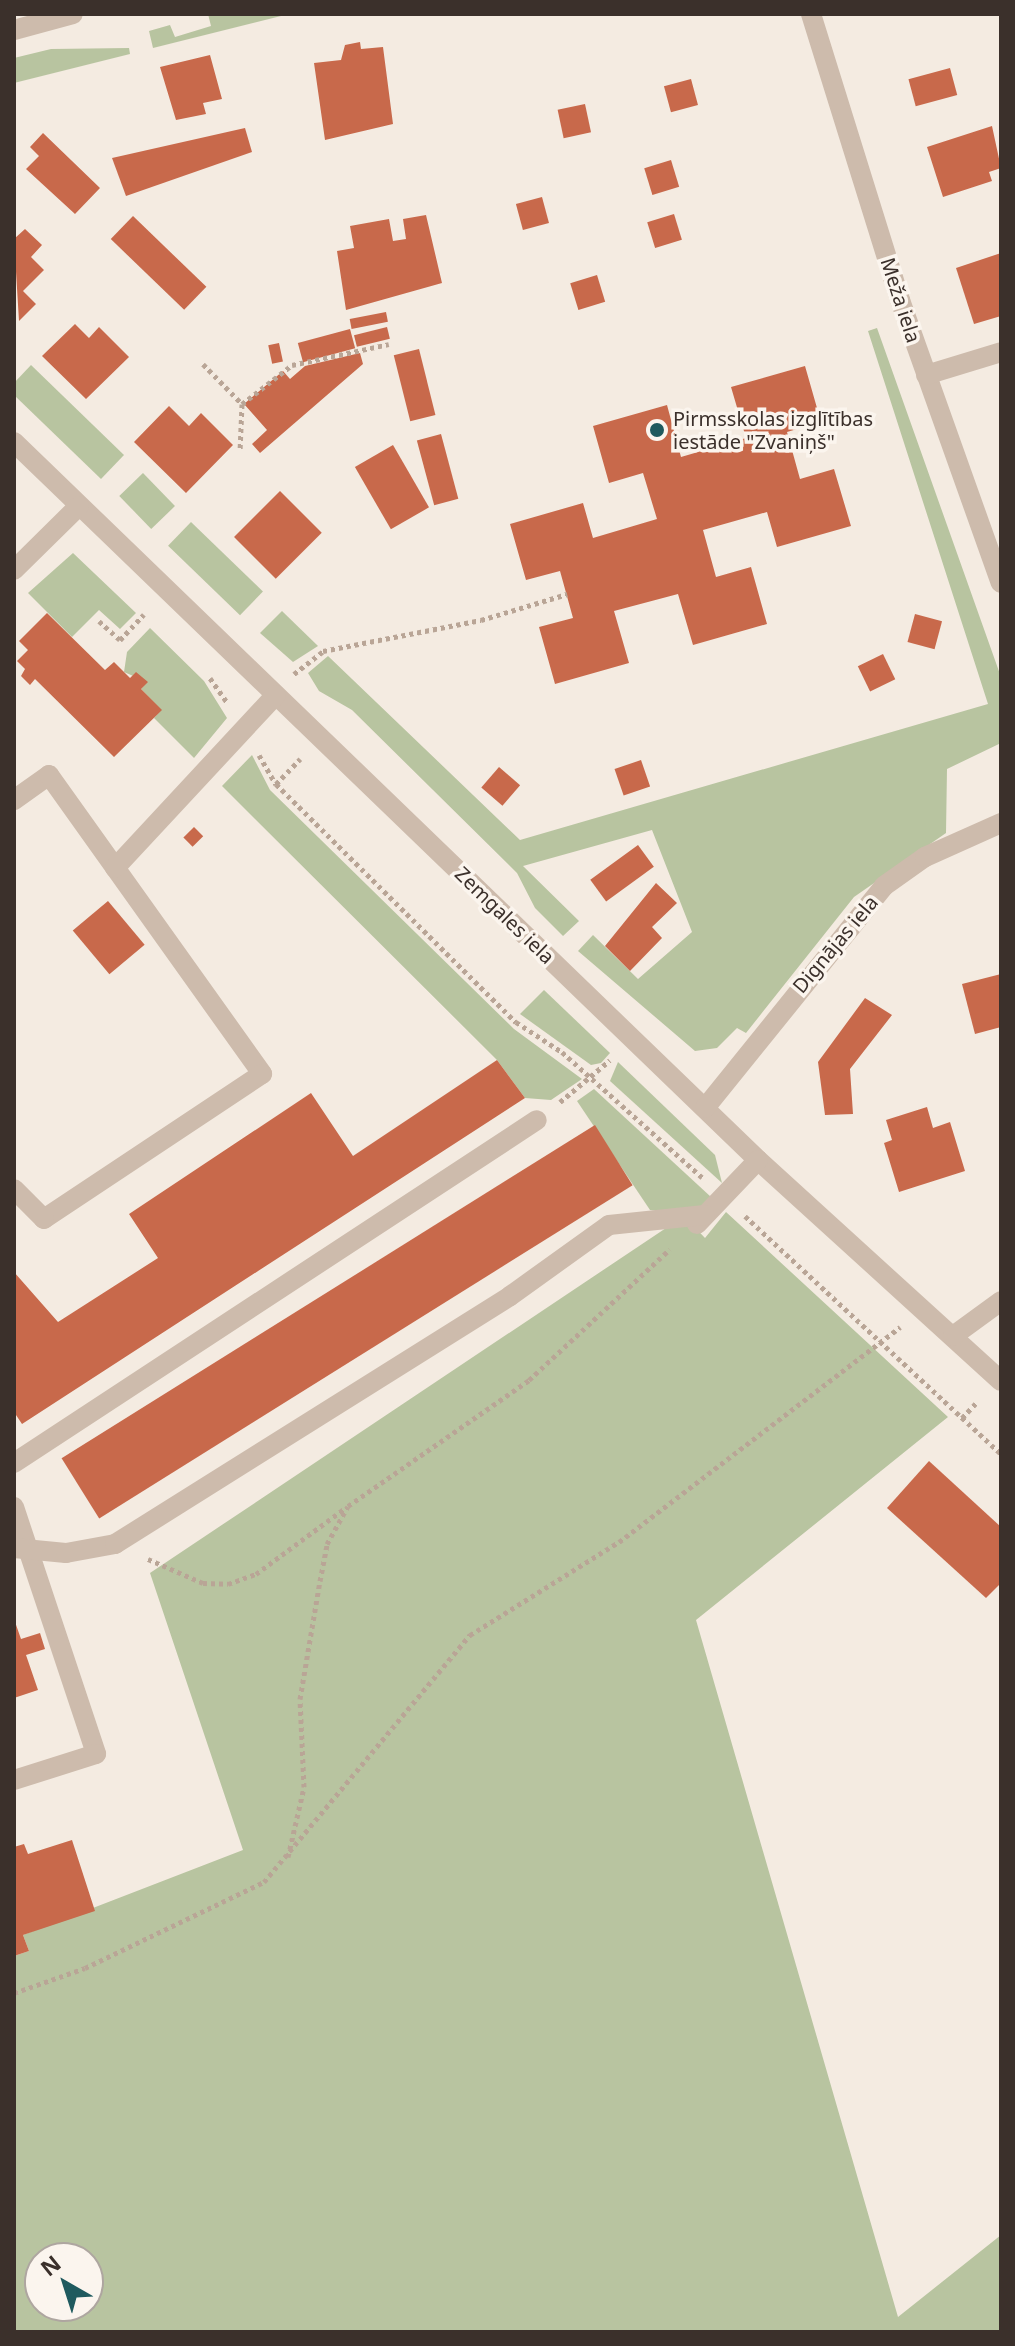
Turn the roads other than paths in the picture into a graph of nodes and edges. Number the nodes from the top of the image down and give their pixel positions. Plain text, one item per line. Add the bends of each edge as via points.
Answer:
1 (73, 14) edge
2 (811, 14) edge
3 (14, 30) edge
4 (1001, 352) edge
5 (926, 375) junction
6 (14, 442) edge
7 (79, 506) junction
8 (14, 570) edge
9 (1001, 583) edge
10 (276, 695) junction
11 (14, 800) edge
12 (1001, 823) edge
13 (115, 868) junction
14 (705, 1108) junction
15 (537, 1120) road end
16 (758, 1160) junction
17 (14, 1189) edge
18 (1001, 1301) edge
19 (953, 1336) junction
20 (1001, 1381) edge
21 (14, 1463) edge
22 (14, 1507) edge
23 (20, 1546) edge
24 (14, 1780) edge

1 - 3 street
2 - 5 street, Meža iela
4 - 5 street
5 - 9 street, Meža iela
6 - 7 street, Zemgales iela
7 - 8 street
7 - 10 street, Zemgales iela
10 - 13 street
10 - 14 street, Zemgales iela
11 - 13 street via 49,775
12 - 14 street, Dignājas iela via 925,857 884,886
13 - 17 street via 262,1074 44,1219
14 - 16 street, Zemgales iela
15 - 21 street
16 - 19 street, Zemgales iela
16 - 23 street via 699,1221 609,1225 510,1296 115,1544 66,1553
18 - 19 street
19 - 20 street, Zemgales iela
22 - 23 street
23 - 24 street via 96,1754

